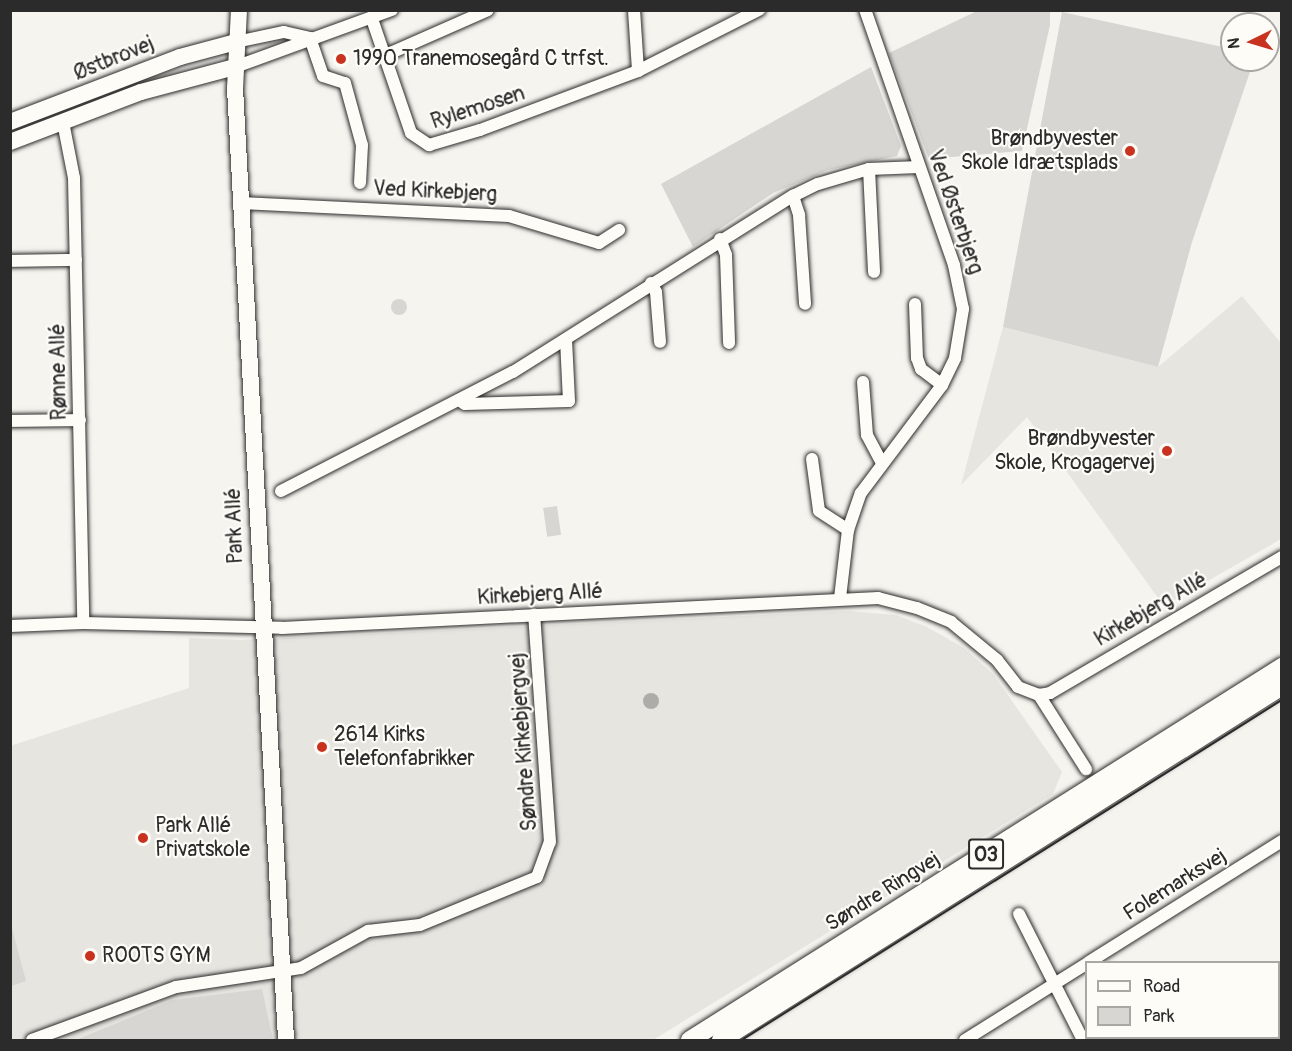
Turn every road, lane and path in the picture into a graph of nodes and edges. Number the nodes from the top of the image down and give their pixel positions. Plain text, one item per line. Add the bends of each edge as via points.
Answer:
1 (239, 10) edge
2 (392, 10) edge
3 (488, 10) edge
4 (634, 10) edge
5 (759, 10) edge
6 (865, 10) edge
7 (372, 19) junction
8 (310, 38) junction
9 (236, 42) junction
10 (386, 55) junction
11 (235, 67) junction
12 (638, 71) junction
13 (10, 122) edge
14 (63, 122) junction
15 (10, 142) edge
16 (919, 167) junction
17 (869, 170) junction
18 (360, 183) dead end
19 (794, 196) junction
20 (241, 203) junction
21 (619, 230) dead end
22 (720, 239) junction
23 (76, 260) junction
24 (10, 261) edge
25 (874, 272) dead end
26 (651, 283) junction
27 (805, 304) dead end
28 (915, 304) dead end
29 (566, 339) junction
30 (660, 342) dead end
31 (729, 343) dead end
32 (863, 382) dead end
33 (942, 385) junction
34 (459, 400) junction
35 (80, 420) junction
36 (10, 421) edge
37 (812, 459) dead end
38 (882, 463) junction
39 (281, 491) dead end
40 (848, 530) junction
41 (1281, 557) edge
42 (840, 598) junction
43 (534, 615) junction
44 (83, 623) junction
45 (10, 626) edge
46 (262, 627) junction
47 (1281, 667) edge
48 (1281, 686) edge
49 (1039, 695) junction
50 (1086, 769) dead end
51 (1281, 841) edge
52 (1019, 914) dead end
53 (1091, 961) edge
54 (1085, 965) edge
55 (281, 972) junction
56 (1056, 984) junction
57 (32, 1041) edge
58 (286, 1041) edge
59 (690, 1041) edge
60 (721, 1041) edge
61 (965, 1041) edge
62 (1083, 1041) edge

1 - 9 street, Park Allé
2 - 7 street
3 - 10 street
4 - 12 street
5 - 12 street, Rylemosen
6 - 16 street, Ved Østerbjerg
7 - 8 street
7 - 10 street, Rylemosen
8 - 9 street via 284,32
8 - 11 street
8 - 18 street via 324,76 345,83 362,145
9 - 11 street, Park Allé
9 - 13 street, Østbrovej via 180,57
10 - 12 street, Rylemosen via 411,132 429,145
11 - 14 street, Østbrovej via 141,93
11 - 20 street, Park Allé
14 - 15 street, Østbrovej
14 - 23 street, Rønne Allé via 73,163
16 - 17 street
16 - 33 street, Ved Østerbjerg via 962,294 956,358
17 - 19 street via 829,180
17 - 25 street
19 - 22 street
19 - 27 street via 799,214
20 - 21 street, Ved Kirkebjerg via 509,216 599,243
20 - 46 street, Park Allé
22 - 26 street
22 - 31 street via 726,255
23 - 24 street
23 - 35 street, Rønne Allé
26 - 29 street
26 - 30 street via 656,292
28 - 33 street via 917,358 921,369
29 - 34 street
29 - 34 street via 569,401 465,404
32 - 38 street via 867,435
33 - 38 street, Ved Østerbjerg
34 - 39 street
35 - 36 street
35 - 44 street, Rønne Allé
37 - 40 street via 819,511
38 - 40 street, Ved Østerbjerg via 861,493
40 - 42 street, Ved Østerbjerg
41 - 49 street, Kirkebjerg Allé via 1050,693
42 - 43 street, Kirkebjerg Allé
42 - 49 street, Kirkebjerg Allé via 885,599 942,618 974,639 1018,687
43 - 46 street, Kirkebjerg Allé
43 - 55 street, Søndre Kirkebjergvej via 550,842 537,877 426,922 368,932 301,968
44 - 45 street, Kirkebjerg Allé
44 - 46 street, Kirkebjerg Allé
46 - 55 street, Park Allé
47 - 59 main road, Søndre Ringvej / O3
48 - 60 main road, Søndre Ringvej / O3
49 - 50 street
51 - 53 street, Folemarksvej
52 - 56 street
54 - 56 street, Folemarksvej
55 - 57 street, Søndre Kirkebjergvej via 176,987
55 - 58 street, Park Allé
56 - 61 street, Folemarksvej
56 - 62 street

